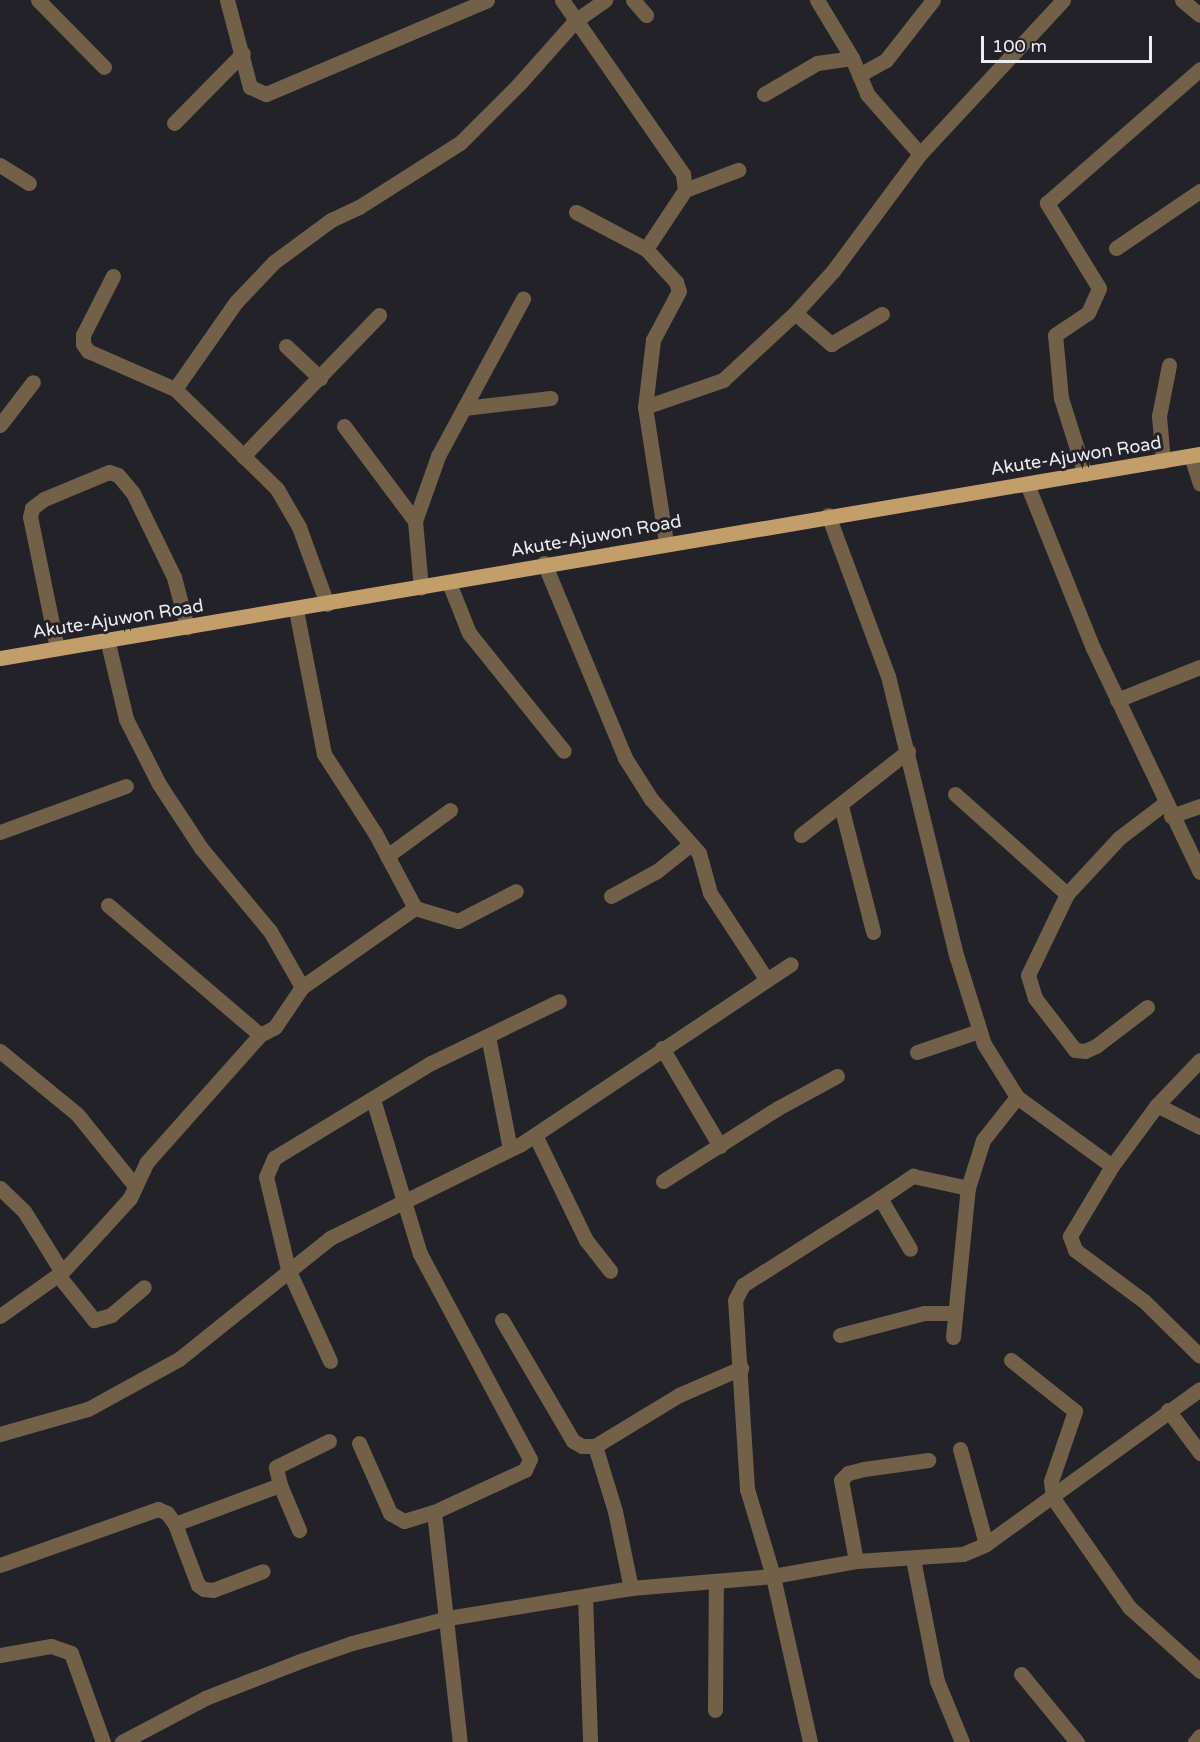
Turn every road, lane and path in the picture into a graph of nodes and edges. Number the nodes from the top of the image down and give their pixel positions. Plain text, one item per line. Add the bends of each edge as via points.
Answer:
1 (38, 0) edge
2 (227, 0) edge
3 (487, 0) edge
4 (562, 0) edge
5 (605, 0) edge
6 (633, 0) edge
7 (817, 0) edge
8 (933, 0) edge
9 (1063, 0) edge
10 (1182, 0) edge
11 (646, 15) dead end
12 (1200, 15) edge
13 (574, 21) junction
14 (243, 53) junction
15 (852, 58) junction
16 (104, 67) dead end
17 (1200, 69) edge
18 (860, 75) junction
19 (764, 94) dead end
20 (174, 123) dead end
21 (920, 154) junction
22 (0, 165) edge
23 (738, 170) dead end
24 (29, 183) dead end
25 (685, 190) junction
26 (1200, 191) edge
27 (576, 212) dead end
28 (1116, 248) dead end
29 (646, 249) junction
30 (113, 276) dead end
31 (523, 299) dead end
32 (795, 313) junction
33 (882, 314) dead end
34 (379, 315) dead end
35 (286, 346) dead end
36 (1169, 365) dead end
37 (320, 378) junction
38 (33, 382) dead end
39 (175, 389) junction
40 (550, 398) dead end
41 (645, 407) junction
42 (464, 408) junction
43 (0, 425) edge
44 (344, 426) dead end
45 (1196, 455) edge
46 (243, 456) junction
47 (1163, 461) junction
48 (1085, 474) junction
49 (1027, 484) junction
50 (1200, 484) edge
51 (828, 515) junction
52 (415, 521) junction
53 (666, 543) junction
54 (544, 563) junction
55 (449, 583) junction
56 (421, 588) junction
57 (327, 604) junction
58 (296, 610) junction
59 (187, 627) junction
60 (106, 639) junction
61 (57, 648) junction
62 (0, 658) edge
63 (1200, 667) edge
64 (1117, 700) junction
65 (564, 751) dead end
66 (908, 751) junction
67 (126, 786) dead end
68 (955, 794) dead end
69 (841, 806) junction
70 (1200, 806) edge
71 (450, 810) dead end
72 (1168, 810) junction
73 (0, 832) edge
74 (801, 835) dead end
75 (691, 844) junction
76 (387, 856) junction
77 (1200, 872) edge
78 (516, 891) dead end
79 (1067, 894) junction
80 (611, 896) dead end
81 (108, 905) dead end
82 (415, 908) junction
83 (873, 932) dead end
84 (791, 964) dead end
85 (767, 981) junction
86 (302, 987) junction
87 (559, 1001) dead end
88 (1147, 1007) dead end
89 (979, 1031) junction
90 (261, 1035) junction
91 (488, 1036) junction
92 (662, 1048) junction
93 (0, 1051) edge
94 (917, 1052) dead end
95 (1200, 1060) edge
96 (837, 1076) dead end
97 (1017, 1097) junction
98 (374, 1099) junction
99 (1157, 1104) junction
100 (1200, 1127) edge
101 (535, 1135) junction
102 (720, 1146) junction
103 (510, 1149) junction
104 (1112, 1166) junction
105 (663, 1181) dead end
106 (135, 1186) junction
107 (0, 1188) edge
108 (968, 1188) junction
109 (880, 1198) junction
110 (402, 1202) junction
111 (910, 1250) dead end
112 (288, 1269) junction
113 (610, 1271) dead end
114 (60, 1273) junction
115 (144, 1287) dead end
116 (956, 1313) junction
117 (0, 1316) edge
118 (502, 1320) dead end
119 (840, 1335) dead end
120 (953, 1337) dead end
121 (1200, 1356) edge
122 (1011, 1360) dead end
123 (330, 1361) dead end
124 (741, 1368) junction
125 (1200, 1389) edge
126 (1168, 1410) junction
127 (0, 1434) edge
128 (329, 1442) dead end
129 (359, 1443) dead end
130 (595, 1446) junction
131 (960, 1449) dead end
132 (1200, 1453) edge
133 (928, 1460) dead end
134 (280, 1485) junction
135 (1053, 1498) junction
136 (434, 1512) junction
137 (174, 1524) junction
138 (299, 1530) dead end
139 (986, 1544) junction
140 (914, 1559) junction
141 (856, 1562) junction
142 (0, 1565) edge
143 (263, 1571) dead end
144 (773, 1576) junction
145 (716, 1582) junction
146 (631, 1588) junction
147 (585, 1596) junction
148 (448, 1618) junction
149 (0, 1654) edge
150 (1200, 1671) edge
151 (1021, 1674) dead end
152 (715, 1710) dead end
153 (1200, 1736) edge
154 (103, 1742) edge
155 (122, 1742) edge
156 (460, 1742) edge
157 (590, 1742) edge
158 (810, 1742) edge
159 (962, 1742) edge
160 (1077, 1742) edge
161 (1195, 1742) edge

1 - 16 street
2 - 14 street
3 - 14 street via 266,94 250,87
4 - 13 street
5 - 13 street
6 - 11 street
7 - 15 street
8 - 18 street via 886,60
9 - 21 street
10 - 12 street
13 - 25 street via 683,174
13 - 39 street via 460,143 332,220 274,262 236,302
14 - 20 street
15 - 18 street
15 - 19 street via 817,63
17 - 48 street via 1047,203 1099,288 1088,313 1055,335 1061,398
18 - 21 street via 867,94
21 - 32 street via 833,271
22 - 24 street
23 - 25 street
25 - 29 street
26 - 28 street
27 - 29 street
29 - 41 street via 676,282 679,291 653,340
30 - 39 street via 83,335 83,344 88,351
31 - 42 street
32 - 33 street via 831,344
32 - 41 street via 723,380
34 - 37 street
35 - 37 street
36 - 47 street via 1159,417
37 - 46 street
38 - 43 street
39 - 46 street
40 - 42 street
41 - 53 street
42 - 52 street via 438,456
44 - 52 street
45 - 47 main road, Akute-Ajuwon Road
45 - 50 street
46 - 57 street via 277,489 299,527
47 - 48 main road, Akute-Ajuwon Road
48 - 49 main road, Akute-Ajuwon Road
49 - 51 main road, Akute-Ajuwon Road
49 - 64 street
51 - 53 main road, Akute-Ajuwon Road
51 - 66 street via 888,676
52 - 56 street
53 - 54 main road, Akute-Ajuwon Road
54 - 55 main road, Akute-Ajuwon Road
54 - 75 street via 625,758 651,799
55 - 56 main road, Akute-Ajuwon Road
55 - 65 street via 469,633
56 - 57 main road, Akute-Ajuwon Road
57 - 58 main road, Akute-Ajuwon Road
58 - 59 main road, Akute-Ajuwon Road
58 - 76 street via 324,754
59 - 60 main road, Akute-Ajuwon Road
59 - 61 street via 174,577 133,493 118,475 109,472 44,499 32,508 30,517
60 - 61 main road, Akute-Ajuwon Road
60 - 86 street via 126,719 159,784 201,848 270,931
61 - 62 main road, Akute-Ajuwon Road
63 - 64 street
64 - 72 street
66 - 69 street
66 - 89 street via 957,958
67 - 73 street
68 - 79 street
69 - 74 street
69 - 83 street
70 - 72 street
71 - 76 street
72 - 77 street
72 - 79 street via 1119,838
75 - 80 street via 657,871
75 - 85 street via 705,866 710,893
76 - 82 street
78 - 82 street via 458,921
79 - 88 street via 1028,975 1035,998 1075,1050 1090,1048
81 - 90 street
82 - 86 street
84 - 85 street
85 - 92 street
86 - 90 street via 275,1027
87 - 91 street
89 - 94 street
89 - 97 street
90 - 106 street via 146,1162
91 - 98 street via 431,1063
91 - 103 street
92 - 101 street
92 - 102 street
93 - 106 street via 77,1114
95 - 99 street
96 - 102 street
97 - 104 street
97 - 108 street via 983,1140
98 - 110 street
98 - 112 street via 274,1158 266,1177
99 - 100 street
99 - 104 street
101 - 103 street
101 - 113 street via 586,1240
102 - 105 street
103 - 110 street
104 - 121 street via 1074,1228 1070,1244 1144,1301
106 - 114 street via 130,1198
107 - 114 street via 24,1211
108 - 109 street via 913,1176
108 - 116 street
109 - 111 street
109 - 124 street via 736,1291
110 - 112 street via 330,1238
110 - 136 street via 420,1254 530,1459 525,1470
112 - 123 street
112 - 127 street via 250,1306 170,1365 88,1410
114 - 115 street via 94,1320 105,1319
114 - 117 street
116 - 119 street via 924,1313
116 - 120 street
118 - 130 street via 573,1441
122 - 135 street via 1075,1411 1051,1481
124 - 130 street via 679,1395
124 - 144 street via 747,1489
125 - 126 street
126 - 132 street
126 - 135 street
128 - 134 street via 276,1467
129 - 136 street via 390,1513 404,1521
130 - 146 street via 615,1511
131 - 139 street
133 - 141 street via 864,1469 848,1473 841,1480
134 - 137 street
134 - 138 street
135 - 139 street
135 - 150 street via 1129,1607
136 - 148 street
137 - 142 street via 167,1513 158,1509 144,1512
137 - 143 street via 198,1585 204,1589 213,1590
139 - 140 street via 963,1554
140 - 141 street
140 - 159 street via 937,1681
141 - 144 street
144 - 145 street
144 - 158 street
145 - 146 street
145 - 152 street
146 - 147 street
147 - 148 street
147 - 157 street
148 - 155 street via 352,1643 270,1673 195,1702
148 - 156 street
149 - 154 street via 51,1646 70,1653
151 - 160 street
153 - 161 street

